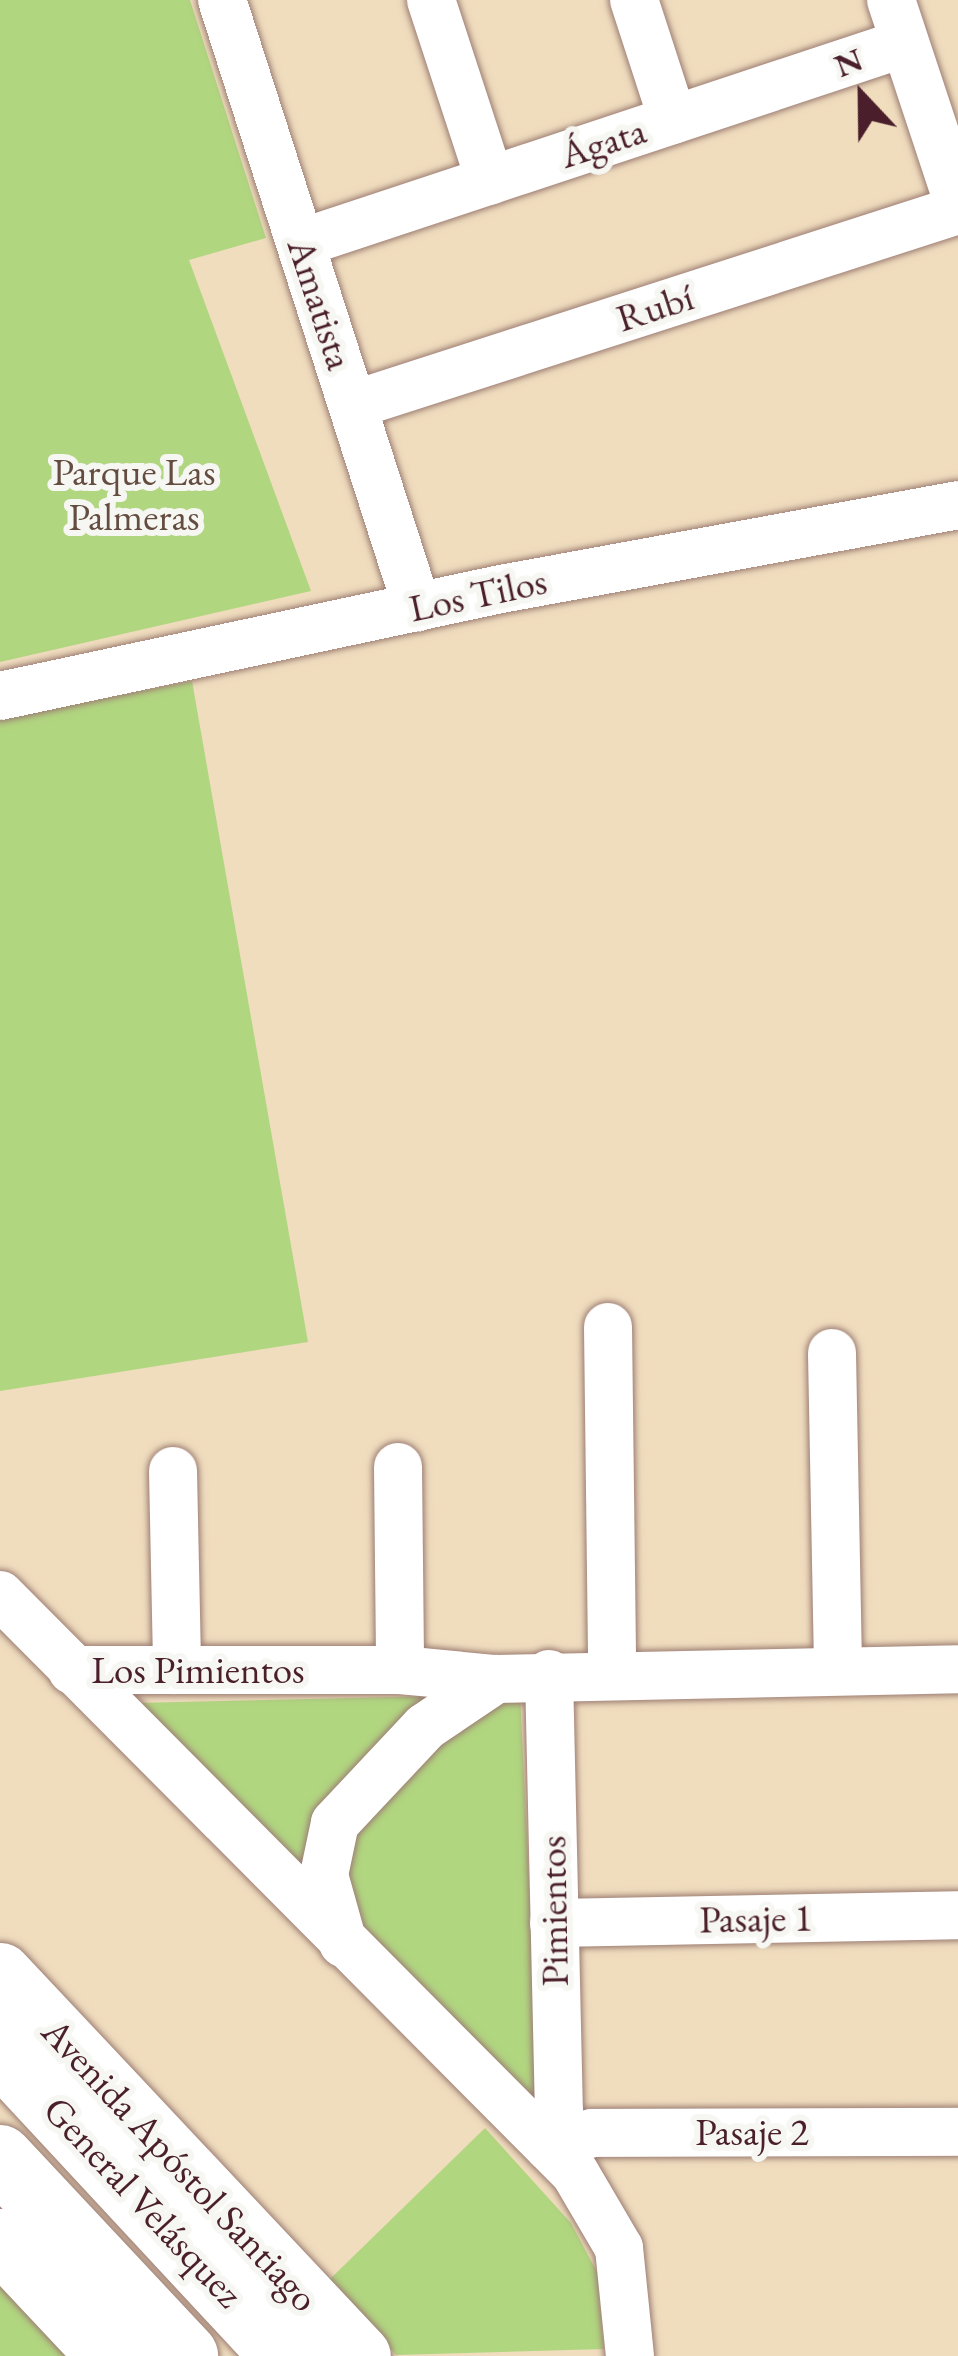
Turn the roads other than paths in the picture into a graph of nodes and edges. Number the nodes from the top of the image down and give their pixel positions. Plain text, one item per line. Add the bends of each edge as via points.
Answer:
1 (222, 0) edge
2 (431, 0) edge
3 (634, 0) edge
4 (898, 21) edge
5 (673, 120) junction
6 (490, 181) junction
7 (958, 206) edge
8 (301, 243) junction
9 (353, 405) junction
10 (958, 506) edge
11 (417, 608) junction
12 (0, 696) edge
13 (608, 1327) dead end
14 (832, 1353) dead end
15 (398, 1468) dead end
16 (173, 1471) dead end
17 (0, 1595) edge
18 (72, 1670) junction
19 (177, 1670) junction
20 (400, 1670) junction
21 (958, 1670) edge
22 (838, 1671) junction
23 (612, 1673) junction
24 (549, 1674) junction
25 (496, 1679) junction
26 (958, 1916) edge
27 (554, 1923) junction
28 (346, 1949) junction
29 (0, 1974) edge
30 (0, 2050) edge
31 (958, 2132) edge
32 (549, 2147) junction
33 (0, 2158) edge
34 (0, 2240) edge
35 (109, 2356) edge
36 (185, 2356) edge
37 (284, 2356) edge
38 (359, 2356) edge
39 (630, 2356) edge

1 - 8 street, Amatista
2 - 6 street
3 - 5 street
4 - 5 street, Ágata
4 - 7 street
5 - 6 street, Ágata
6 - 8 street, Ágata
7 - 9 street, Rubí
8 - 9 street, Amatista
9 - 11 street, Amatista
10 - 11 street, Los Tilos
11 - 12 street, Los Tilos
13 - 23 street
14 - 22 street
15 - 20 street
16 - 19 street
17 - 18 street
18 - 19 street, Los Pimientos
18 - 28 street, Los Pimientos
19 - 20 street, Los Pimientos
20 - 25 street, Los Pimientos
21 - 22 street, Los Pimientos
22 - 23 street, Los Pimientos
23 - 24 street, Los Pimientos
24 - 25 street, Los Pimientos
24 - 27 street, Pimientos
25 - 28 street, Los Pimientos via 425,1727 335,1822 325,1890
26 - 27 street, Pasaje 1
27 - 32 street, Pimientos via 559,2113
28 - 32 street, Los Pimientos
29 - 38 main road, Avenida Apóstol Santiago
30 - 37 highway, General Velásquez
31 - 32 street, Pasaje 2 via 592,2133
32 - 39 street, Los Pimientos via 591,2193 614,2236 626,2273
33 - 36 highway, General Velásquez
34 - 35 main road

